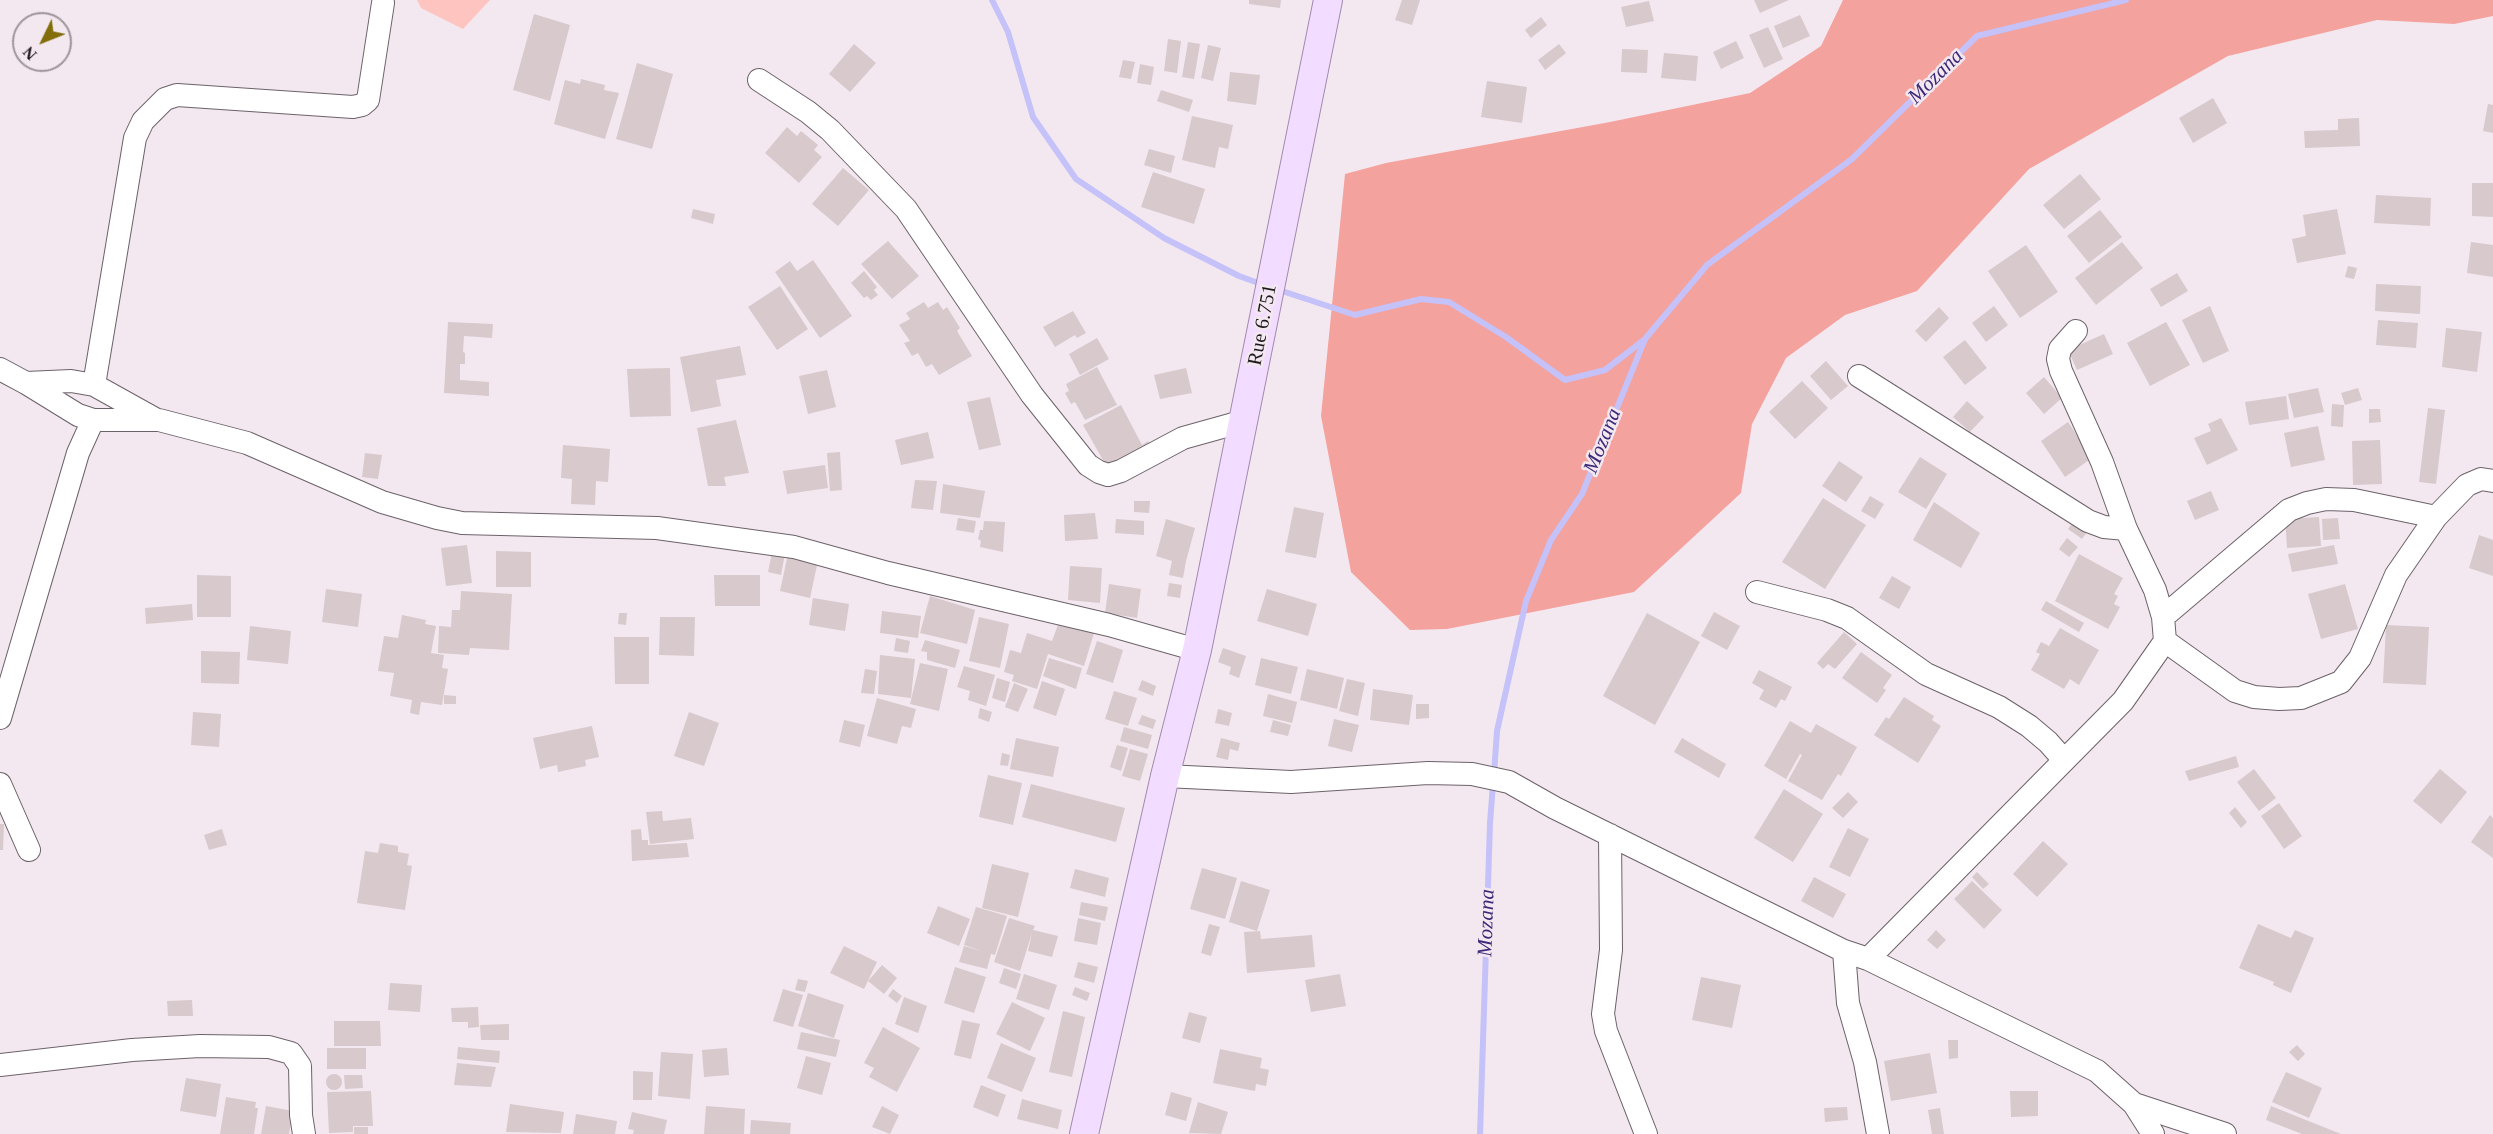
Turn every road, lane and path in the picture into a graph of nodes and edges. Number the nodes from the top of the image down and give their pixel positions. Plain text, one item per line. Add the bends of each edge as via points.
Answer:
1 (1328, 0) edge
2 (383, 3) dead end
3 (759, 80) dead end
4 (2076, 331) dead end
5 (0, 369) edge
6 (1859, 376) dead end
7 (26, 383) junction
8 (94, 385) junction
9 (93, 420) junction
10 (159, 420) junction
11 (1244, 421) junction
12 (2493, 481) edge
13 (2436, 517) junction
14 (2126, 530) junction
15 (1756, 592) dead end
16 (2163, 617) junction
17 (2165, 641) junction
18 (1197, 650) junction
19 (0, 718) edge
20 (2064, 760) junction
21 (1165, 776) junction
22 (0, 784) edge
23 (1610, 835) junction
24 (29, 850) dead end
25 (1844, 951) junction
26 (1868, 959) junction
27 (0, 1065) edge
28 (2134, 1104) junction
29 (304, 1134) edge
30 (1084, 1134) edge
31 (1646, 1134) edge
32 (1878, 1134) edge
33 (2153, 1134) edge
34 (2225, 1134) edge

1 - 11 main road, Rue 6.751
2 - 8 street via 368,100 362,105 177,95 165,99 143,121 135,138
3 - 11 street via 830,130 906,209 1032,395 1093,468 1108,475 1121,471 1183,438
4 - 14 street via 2061,349 2061,371 2102,462
5 - 7 street
6 - 14 street via 2088,521
7 - 8 street via 71,381
7 - 9 street
8 - 10 street
9 - 10 street
9 - 19 street via 78,453
10 - 18 street via 247,443 382,502 437,518 462,523 657,528 794,547
11 - 18 main road, Rue 6.751
12 - 13 street via 2481,479 2467,485
13 - 16 street via 2354,500 2307,502 2289,510
13 - 17 street via 2396,575 2356,664 2341,682 2301,698 2254,697 2235,691
14 - 16 street via 2155,590
15 - 20 street via 1847,618 1926,674 1999,707 2029,726
16 - 17 street
17 - 20 street via 2123,701
18 - 21 main road, Rue 6.751
20 - 26 street
21 - 23 street via 1291,782 1472,774 1509,782
21 - 30 main road, Rue 6.751
22 - 24 street
23 - 25 street
23 - 31 street via 1611,950 1603,1014
25 - 26 street
25 - 32 street via 1848,1003 1865,1062
26 - 28 street via 2097,1071
27 - 29 street via 201,1046 269,1047 291,1053 300,1066
28 - 33 street
28 - 34 street

